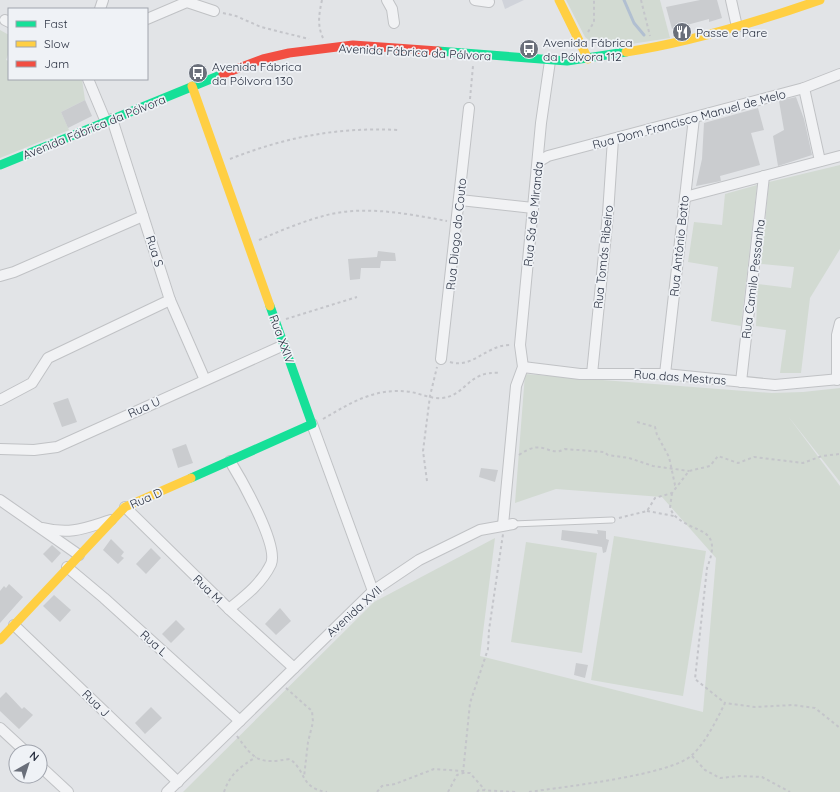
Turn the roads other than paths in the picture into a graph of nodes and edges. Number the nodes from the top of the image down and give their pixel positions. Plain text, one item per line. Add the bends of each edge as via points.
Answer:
1 (387, 0) edge
2 (475, 0) edge
3 (559, 0) edge
4 (731, 0) edge
5 (820, 0) edge
6 (489, 2) dead end
7 (214, 11) road end
8 (148, 19) edge
9 (394, 23) dead end
10 (737, 27) junction
11 (588, 59) junction
12 (550, 61) junction
13 (840, 74) edge
14 (89, 80) edge
15 (192, 86) junction
16 (804, 88) junction
17 (469, 108) road end
18 (694, 118) junction
19 (109, 120) junction
20 (613, 139) junction
21 (840, 156) edge
22 (820, 161) junction
23 (538, 162) junction
24 (0, 165) edge
25 (764, 176) junction
26 (685, 196) junction
27 (460, 200) junction
28 (533, 208) junction
29 (143, 216) junction
30 (0, 276) edge
31 (170, 300) junction
32 (840, 323) edge
33 (284, 345) junction
34 (441, 359) road end
35 (523, 367) junction
36 (592, 374) junction
37 (665, 374) junction
38 (838, 379) edge
39 (205, 380) junction
40 (741, 382) junction
41 (0, 400) edge
42 (312, 424) junction
43 (0, 449) edge
44 (230, 460) junction
45 (0, 501) edge
46 (125, 507) junction
47 (110, 520) junction
48 (612, 520) road end
49 (508, 525) junction
50 (38, 526) junction
51 (79, 555) junction
52 (67, 567) junction
53 (373, 591) junction
54 (229, 609) junction
55 (14, 625) junction
56 (0, 640) edge
57 (294, 668) junction
58 (240, 721) junction
59 (0, 728) edge
60 (17, 744) edge
61 (48, 773) edge
62 (178, 782) junction
63 (68, 792) edge
64 (167, 792) edge

1 - 9 street via 392,8
2 - 6 street
3 - 11 street
4 - 10 street
5 - 10 street, Avenida Fábrica da Pólvora
7 - 8 street via 187,2
10 - 11 street, Avenida Fábrica da Pólvora
11 - 12 street, Avenida Fábrica da Pólvora
12 - 15 street, Avenida Fábrica da Pólvora via 353,45 289,52
12 - 23 street, Rua Sá de Miranda
13 - 16 street, Rua Dom Francisco Manuel de Melo
14 - 19 street, Rua S
15 - 19 street, Avenida Fábrica da Pólvora
15 - 33 street, Rua XXIV
16 - 18 street, Rua Dom Francisco Manuel de Melo
16 - 22 street
17 - 27 street, Rua Diogo do Couto
18 - 20 street, Rua Dom Francisco Manuel de Melo
18 - 26 street, Rua António Botto
19 - 24 street, Avenida Fábrica da Pólvora
19 - 29 street, Rua S
20 - 23 street, Rua Dom Francisco Manuel de Melo via 548,156
20 - 36 street, Rua Tomás Ribeiro
21 - 22 street
22 - 25 street
23 - 28 street, Rua Sá de Miranda
25 - 26 street
25 - 40 street, Rua Camilo Pessanha
26 - 37 street, Rua António Botto
27 - 28 street
27 - 34 street, Rua Diogo do Couto
28 - 35 street, Rua Sá de Miranda via 520,345
29 - 30 street
29 - 31 street, Rua S
31 - 39 street, Rua S
31 - 41 street via 48,358 32,383
32 - 38 street via 837,335
33 - 39 street, Rua U
33 - 42 street, Rua XXIV
35 - 36 street, Rua das Mestras
35 - 49 street via 516,386
36 - 37 street, Rua das Mestras
37 - 40 street, Rua das Mestras
38 - 40 street, Rua das Mestras via 775,385
39 - 43 street, Rua U via 57,447 34,450
42 - 44 street, Rua D
42 - 53 street, Rua XXIV
44 - 46 street, Rua D
44 - 54 street via 253,500 272,552 271,563 263,577 250,592
45 - 50 street
46 - 47 street, Rua D
46 - 54 street, Rua M
47 - 50 street via 76,531
47 - 51 street, Rua D
48 - 49 lane, Avenida XVII
49 - 53 street, Avenida XVII via 480,530 419,560
50 - 51 street
51 - 52 street, Rua D
52 - 55 street, Rua D
52 - 58 street, Rua L
53 - 57 street, Avenida XVII
54 - 57 street, Rua M
55 - 56 street, Rua D
55 - 62 street, Rua J
57 - 58 street, Avenida XVII
58 - 62 street, Avenida XVII
59 - 60 street
61 - 63 street
62 - 64 street, Avenida XVII

